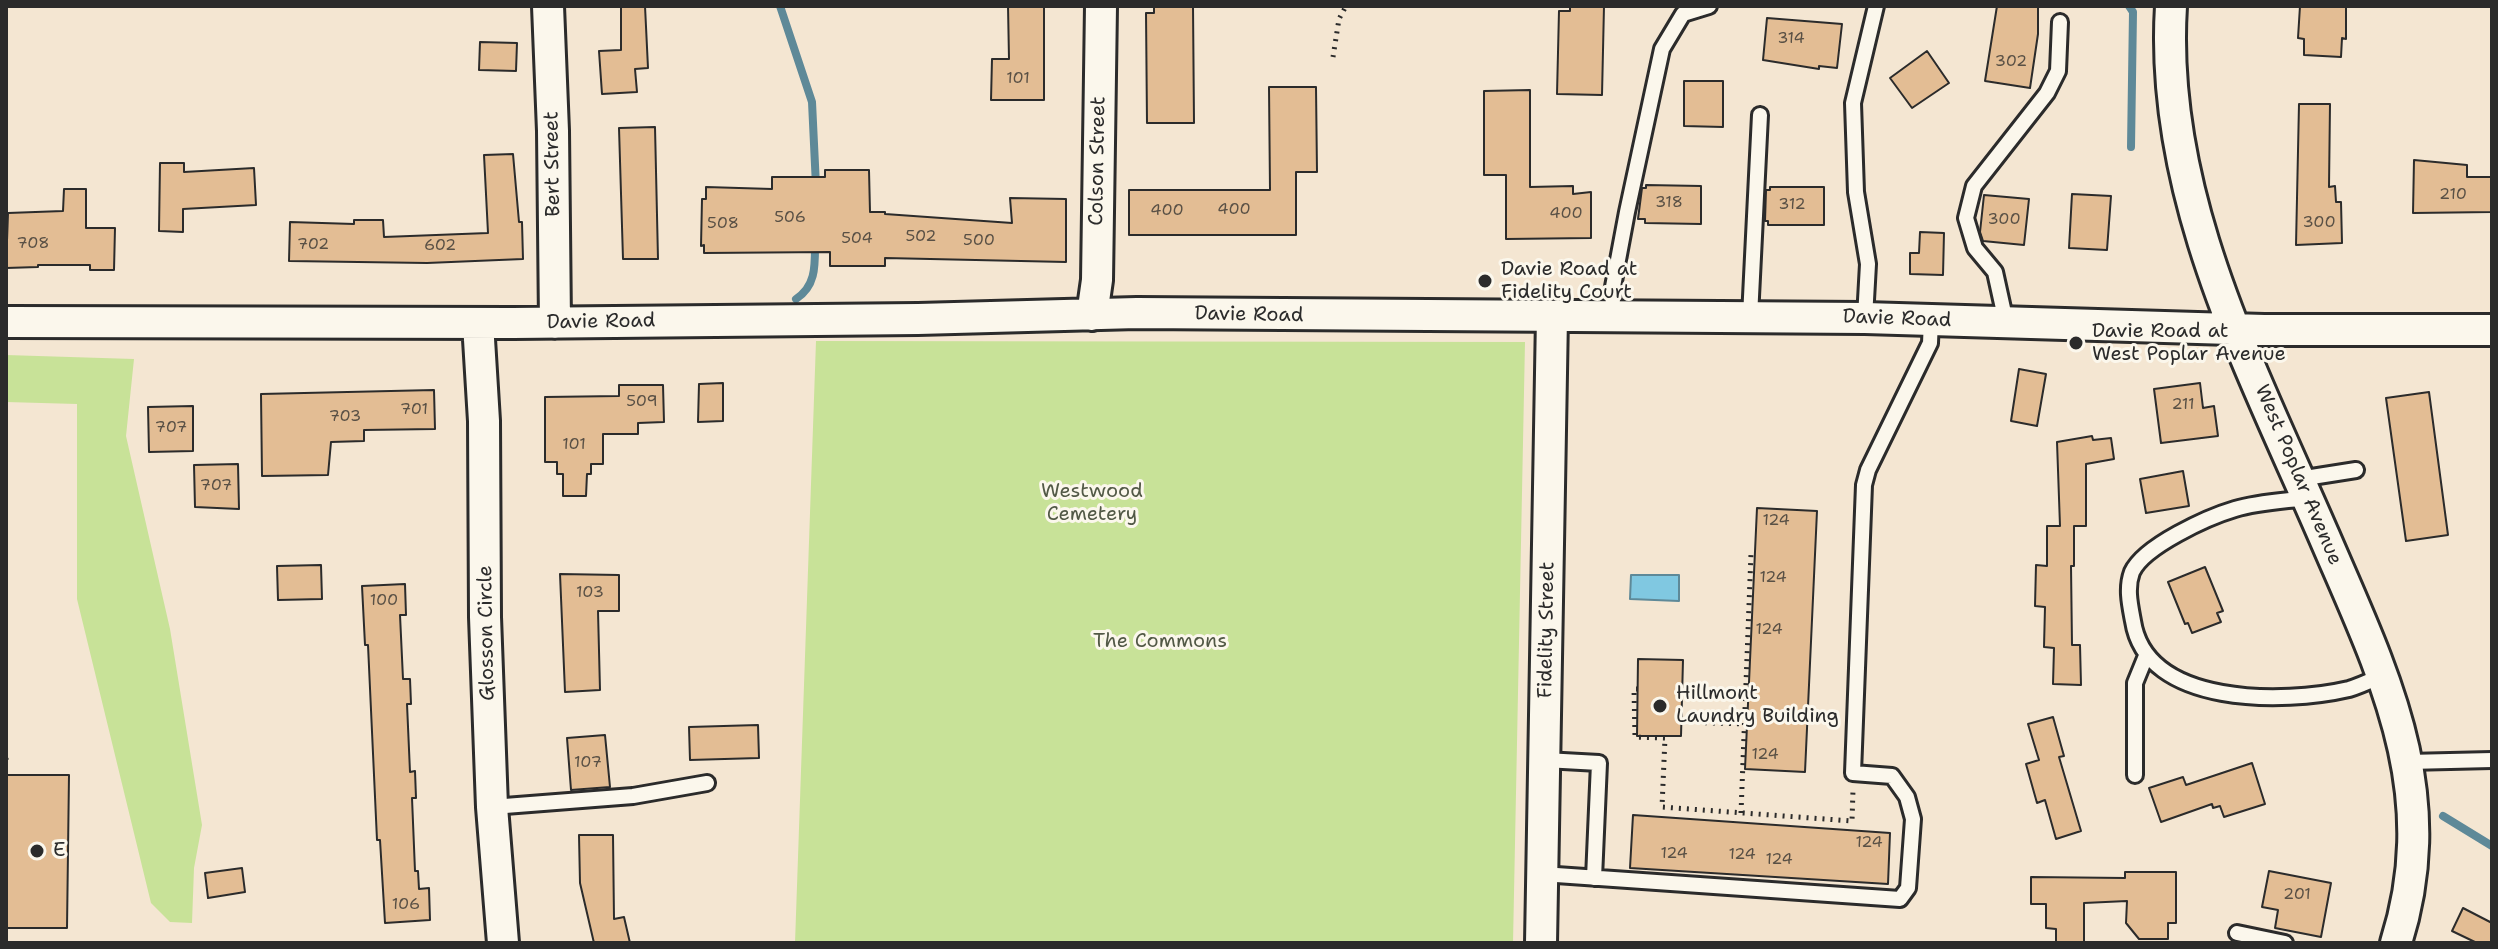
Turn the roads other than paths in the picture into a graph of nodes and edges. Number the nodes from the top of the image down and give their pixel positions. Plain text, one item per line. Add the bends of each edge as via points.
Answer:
1 (548, 6) edge
2 (1101, 6) edge
3 (1709, 6) edge
4 (1876, 6) edge
5 (2171, 6) edge
6 (2060, 22) dead end
7 (1760, 115) dead end
8 (1092, 315) junction
9 (1552, 316) junction
10 (1614, 317) junction
11 (1750, 317) junction
12 (1865, 318) junction
13 (1931, 320) junction
14 (6, 322) edge
15 (2006, 322) junction
16 (478, 323) junction
17 (555, 323) junction
18 (2234, 328) junction
19 (2492, 330) edge
20 (2356, 470) dead end
21 (2303, 488) junction
22 (2146, 656) junction
23 (2383, 675) junction
24 (1545, 760) junction
25 (2492, 760) edge
26 (2408, 762) junction
27 (2135, 775) dead end
28 (707, 783) dead end
29 (492, 807) junction
30 (1542, 874) junction
31 (1594, 878) junction
32 (2237, 933) dead end
33 (503, 943) edge
34 (1541, 943) edge
35 (2285, 943) edge
36 (2396, 943) edge

1 - 17 street, Bert Street
2 - 8 street, Colson Street
3 - 10 lane via 1683,14 1662,49 1612,292
4 - 12 lane via 1853,103 1856,192 1868,264
5 - 18 street, West Poplar Avenue via 2172,86 2181,156 2198,227
6 - 15 lane via 2058,71 2047,93 1974,186 1966,218 1975,248 1995,272
7 - 11 lane
8 - 9 street, Davie Road
8 - 17 street, Davie Road
9 - 10 street, Davie Road
9 - 24 street, Fidelity Street
10 - 11 street, Davie Road
11 - 12 street, Davie Road
12 - 13 street, Davie Road
13 - 15 street, Davie Road
13 - 31 lane via 1930,343 1864,485 1853,773 1892,776 1907,797 1913,819 1908,888 1900,899
14 - 16 street, Davie Road
15 - 18 street, Davie Road
16 - 17 street, Davie Road
16 - 29 street, Glosson Circle
18 - 19 street, Davie Road
18 - 21 street, West Poplar Avenue
20 - 21 lane
21 - 22 lane via 2190,527 2157,546 2133,571 2128,593
21 - 23 street, West Poplar Avenue
22 - 23 lane via 2168,674 2259,699 2351,688
22 - 27 lane via 2135,683
23 - 26 street, West Poplar Avenue
24 - 30 street, Fidelity Street
24 - 31 lane via 1599,763
25 - 26 lane
26 - 36 street, West Poplar Avenue via 2412,854
28 - 29 lane via 633,796
29 - 33 street, Glosson Circle
30 - 31 lane
30 - 34 street, Fidelity Street
32 - 35 lane

